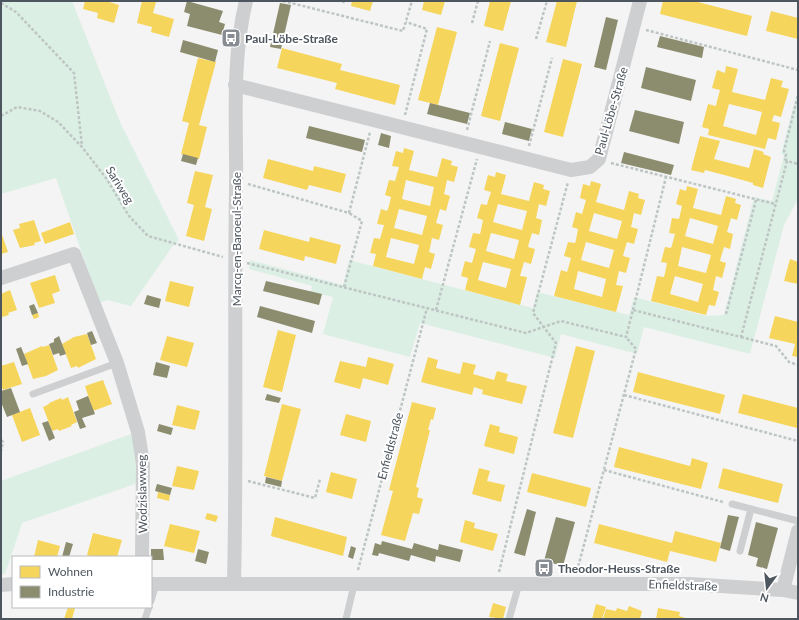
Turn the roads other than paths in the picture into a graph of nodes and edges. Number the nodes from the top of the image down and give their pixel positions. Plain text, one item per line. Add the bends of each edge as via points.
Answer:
1 (246, 1) edge
2 (640, 1) edge
3 (235, 85) junction
4 (1, 278) edge
5 (117, 363) junction
6 (33, 394) dead end
7 (732, 504) road end
8 (751, 509) junction
9 (798, 521) edge
10 (798, 531) edge
11 (740, 551) dead end
12 (142, 556) edge
13 (1, 584) edge
14 (12, 584) edge
15 (154, 584) edge
16 (234, 584) junction
17 (519, 584) junction
18 (354, 585) junction
19 (783, 590) junction
20 (798, 593) edge
21 (152, 595) edge
22 (149, 608) edge
23 (146, 619) edge
24 (346, 619) edge
25 (509, 619) edge

1 - 3 street, Marcq-en-Baroeul-Straße
2 - 3 street, Paul-Löbe-Straße via 599,159 590,167 571,170
3 - 16 street, Marcq-en-Baroeul-Straße
4 - 5 street, Wodzislawweg via 74,254
5 - 6 lane
5 - 12 street, Wodzislawweg via 138,432 143,464
7 - 8 lane
8 - 9 lane
8 - 11 lane
10 - 19 street
13 - 14 street
15 - 16 street, Enfieldstraße
15 - 21 lane, Enfieldstraße
16 - 18 street, Enfieldstraße
17 - 18 street, Enfieldstraße
17 - 19 street, Enfieldstraße via 689,584
17 - 25 lane
18 - 24 lane
19 - 20 street, Enfieldstraße
22 - 23 lane

